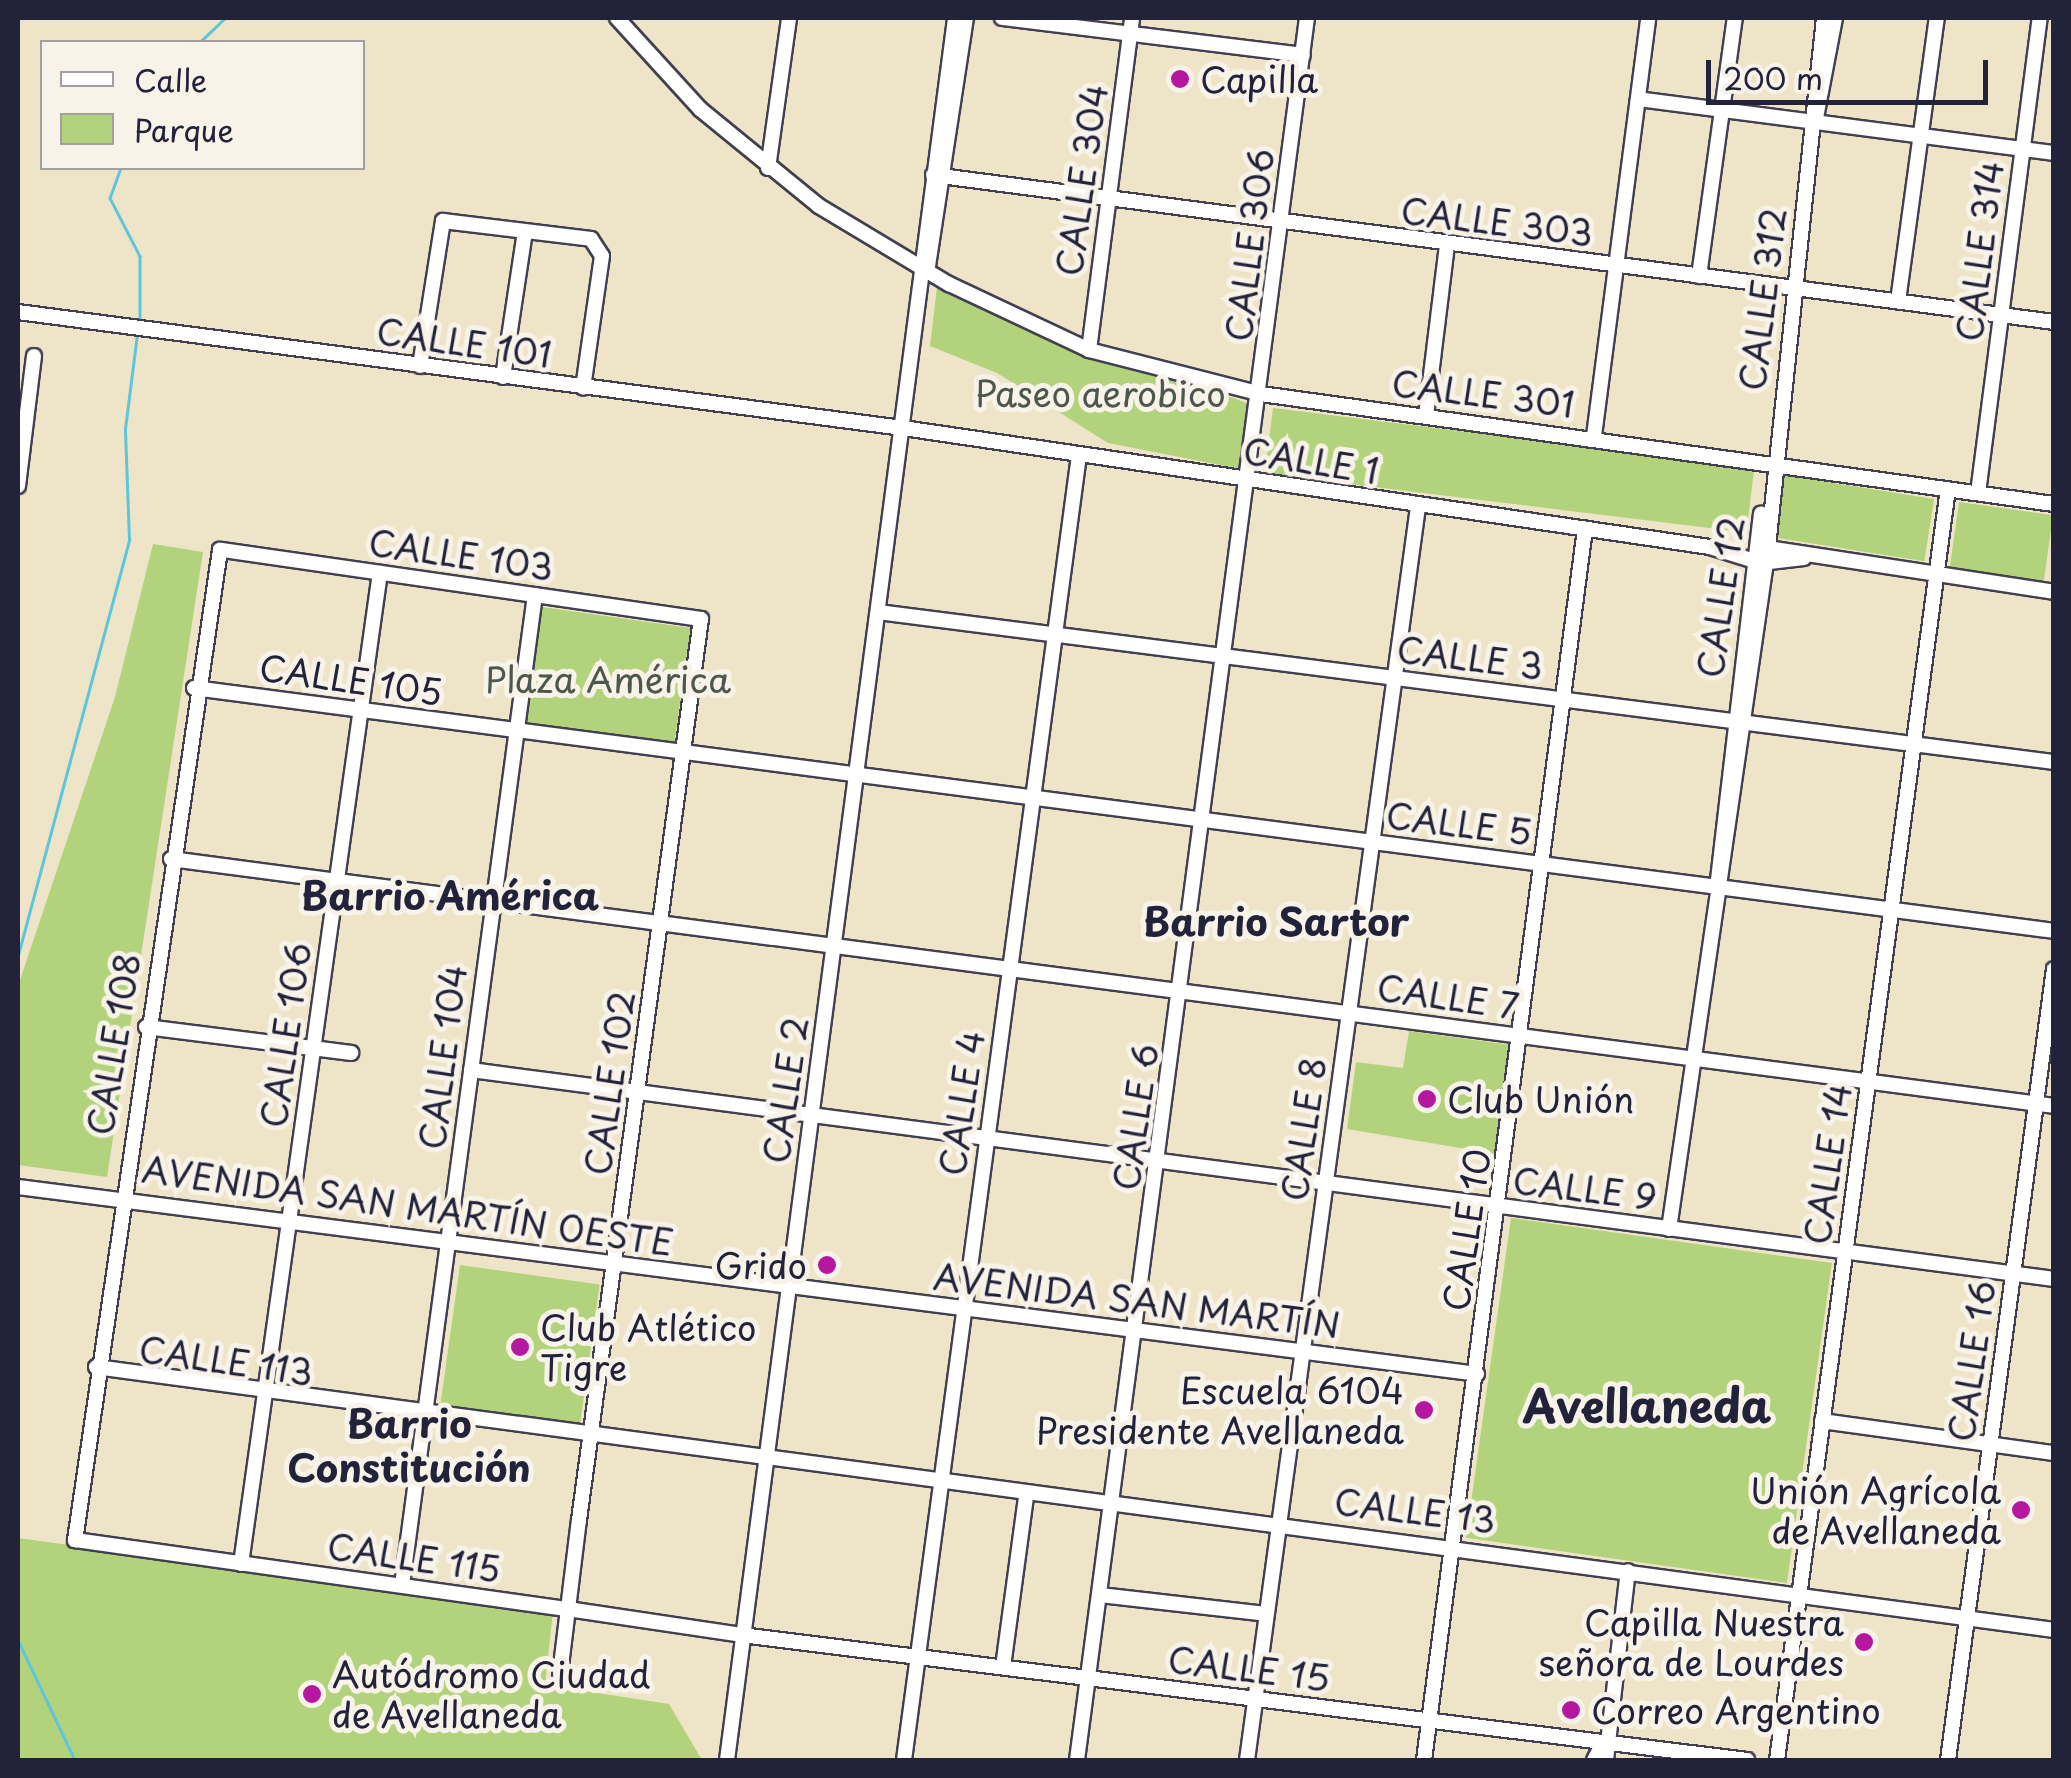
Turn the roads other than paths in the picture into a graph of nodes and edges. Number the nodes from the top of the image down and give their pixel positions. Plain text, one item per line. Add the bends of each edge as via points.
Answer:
1 (788, 18) edge
2 (955, 18) edge
3 (966, 18) edge
4 (1002, 18) edge
5 (1132, 18) edge
6 (1308, 18) edge
7 (1648, 18) edge
8 (1735, 18) edge
9 (1824, 18) edge
10 (1834, 18) edge
11 (1936, 18) edge
12 (2040, 18) edge
13 (619, 19) edge
14 (1130, 34) junction
15 (1303, 55) junction
16 (1638, 99) junction
17 (1723, 110) junction
18 (1815, 123) junction
19 (1920, 135) junction
20 (2023, 150) junction
21 (2054, 153) edge
22 (768, 168) junction
23 (939, 176) junction
24 (1108, 202) junction
25 (1281, 224) junction
26 (525, 232) junction
27 (1448, 245) junction
28 (1616, 266) junction
29 (926, 271) junction
30 (1699, 276) junction
31 (1794, 287) junction
32 (1898, 302) junction
33 (18, 312) edge
34 (2001, 315) junction
35 (2054, 322) edge
36 (1089, 350) junction
37 (34, 356) dead end
38 (420, 366) junction
39 (504, 377) junction
40 (583, 388) junction
41 (1261, 394) junction
42 (1426, 416) junction
43 (22, 419) edge
44 (903, 428) junction
45 (1594, 436) junction
46 (1079, 455) junction
47 (1771, 461) junction
48 (1251, 481) junction
49 (1768, 482) joint
50 (18, 486) edge
51 (1948, 488) junction
52 (1978, 493) junction
53 (2054, 504) edge
54 (1418, 506) junction
55 (1585, 528) junction
56 (1758, 554) junction
57 (213, 556) joint
58 (380, 573) junction
59 (1937, 575) junction
60 (2054, 592) edge
61 (535, 595) junction
62 (878, 612) junction
63 (702, 619) joint
64 (1055, 634) junction
65 (1228, 658) junction
66 (1394, 678) junction
67 (194, 688) junction
68 (1564, 699) junction
69 (360, 710) junction
70 (1738, 721) junction
71 (516, 733) junction
72 (1914, 744) junction
73 (683, 755) junction
74 (2054, 762) edge
75 (856, 778) junction
76 (1033, 800) junction
77 (1205, 822) junction
78 (1372, 842) junction
79 (170, 859) junction
80 (1543, 864) junction
81 (336, 881) junction
82 (1717, 889) junction
83 (493, 900) junction
84 (1892, 911) junction
85 (660, 921) junction
86 (2054, 931) edge
87 (834, 946) junction
88 (2054, 969) edge
89 (1010, 970) junction
90 (1182, 993) junction
91 (1350, 1013) junction
92 (146, 1027) junction
93 (1521, 1036) junction
94 (312, 1049) junction
95 (351, 1053) dead end
96 (1693, 1060) junction
97 (471, 1070) junction
98 (1868, 1082) junction
99 (638, 1093) junction
100 (2036, 1104) junction
101 (2054, 1106) edge
102 (812, 1118) junction
103 (986, 1141) junction
104 (1159, 1162) junction
105 (1326, 1184) junction
106 (18, 1187) edge
107 (120, 1197) junction
108 (1500, 1208) junction
109 (291, 1220) junction
110 (1669, 1229) junction
111 (448, 1240) junction
112 (1846, 1252) junction
113 (616, 1263) junction
114 (2013, 1274) junction
115 (2054, 1279) edge
116 (789, 1286) junction
117 (963, 1308) junction
118 (1136, 1330) junction
119 (1302, 1352) junction
120 (96, 1367) junction
121 (1477, 1374) junction
122 (266, 1396) junction
123 (425, 1416) junction
124 (1822, 1421) junction
125 (591, 1439) junction
126 (1990, 1444) junction
127 (2054, 1453) edge
128 (766, 1461) junction
129 (940, 1486) junction
130 (1026, 1496) junction
131 (1112, 1506) junction
132 (1279, 1524) junction
133 (75, 1540) joint
134 (1454, 1543) junction
135 (242, 1564) junction
136 (1628, 1570) junction
137 (402, 1586) junction
138 (1799, 1593) junction
139 (1100, 1595) junction
140 (568, 1608) junction
141 (1266, 1614) junction
142 (1967, 1617) junction
143 (2054, 1630) edge
144 (744, 1635) junction
145 (918, 1656) junction
146 (1003, 1666) junction
147 (560, 1674) dead end
148 (1089, 1677) junction
149 (1255, 1700) junction
150 (1430, 1721) junction
151 (1603, 1742) junction
152 (728, 1760) edge
153 (904, 1760) edge
154 (1078, 1760) edge
155 (1247, 1760) edge
156 (1424, 1760) edge
157 (1594, 1760) edge
158 (1606, 1760) edge
159 (1746, 1760) edge
160 (1777, 1760) edge
161 (1948, 1760) edge

1 - 22 street
2 - 23 street
3 - 23 street
4 - 14 street
5 - 14 street, CALLE 304
6 - 15 street, CALLE 306
7 - 16 street
8 - 17 street
9 - 18 street, CALLE 312
10 - 18 street, CALLE 312
11 - 19 street
12 - 20 street, CALLE 314
13 - 22 street, CALLE 301
14 - 15 street
14 - 24 street, CALLE 304
15 - 25 street, CALLE 306
16 - 17 street
16 - 28 street
17 - 18 street
17 - 30 street
18 - 19 street
18 - 31 street, CALLE 312
19 - 20 street
19 - 32 street
20 - 21 street
20 - 34 street, CALLE 314
22 - 29 street, CALLE 301
23 - 24 street, CALLE 303
23 - 29 street, CALLE 2
24 - 25 street, CALLE 303
24 - 36 street, CALLE 304
25 - 27 street, CALLE 303
25 - 41 street, CALLE 306
26 - 38 street via 443,221
26 - 39 street
26 - 40 street via 599,244
27 - 28 street, CALLE 303
27 - 42 street
28 - 30 street, CALLE 303
28 - 45 street
29 - 36 street, CALLE 301
29 - 44 street, CALLE 2
30 - 31 street, CALLE 303
31 - 32 street, CALLE 303
31 - 47 street, CALLE 312
32 - 34 street, CALLE 303
33 - 38 street, CALLE 101
34 - 35 street, CALLE 303
34 - 52 street, CALLE 314
36 - 41 street, CALLE 301
37 - 43 street
38 - 39 street, CALLE 101
39 - 40 street, CALLE 101
40 - 44 street, CALLE 101
41 - 42 street, CALLE 301
41 - 48 street, CALLE 306
42 - 45 street, CALLE 301
43 - 50 street
44 - 46 street, CALLE 1
44 - 62 street, CALLE 2
45 - 47 street, CALLE 301
46 - 48 street, CALLE 1
46 - 64 street, CALLE 4
47 - 49 street, CALLE 312
47 - 51 street, CALLE 301
48 - 54 street, CALLE 1
48 - 65 street, CALLE 6
49 - 56 street, CALLE 12
51 - 52 street, CALLE 301
51 - 59 street
52 - 53 street, CALLE 301
54 - 55 street, CALLE 1
54 - 66 street, CALLE 8
55 - 56 street, CALLE 1
55 - 68 street, CALLE 10
56 - 59 street, CALLE 1
56 - 70 street, CALLE 12
57 - 58 street, CALLE 103
57 - 67 street, CALLE 108
58 - 61 street, CALLE 103
58 - 69 street, CALLE 106
59 - 60 street, CALLE 1
59 - 72 street, CALLE 14
61 - 63 street, CALLE 103
61 - 71 street, CALLE 104
62 - 64 street, CALLE 3
62 - 75 street, CALLE 2
63 - 73 street, CALLE 102
64 - 65 street, CALLE 3
64 - 76 street, CALLE 4
65 - 66 street, CALLE 3
65 - 77 street, CALLE 6
66 - 68 street, CALLE 3
66 - 78 street, CALLE 8
67 - 69 street, CALLE 105
67 - 79 street, CALLE 108
68 - 70 street, CALLE 3
68 - 80 street, CALLE 10
69 - 71 street, CALLE 105
69 - 81 street, CALLE 106
70 - 72 street, CALLE 3
70 - 82 street, CALLE 12
71 - 73 street, CALLE 105
71 - 83 street, CALLE 104
72 - 74 street, CALLE 3
72 - 84 street, CALLE 14
73 - 75 street, CALLE 105
73 - 85 street, CALLE 102
75 - 76 street, CALLE 5
75 - 87 street, CALLE 2
76 - 77 street, CALLE 5
76 - 89 street, CALLE 4
77 - 78 street, CALLE 5
77 - 90 street, CALLE 6
78 - 80 street, CALLE 5
78 - 91 street, CALLE 8
79 - 81 street, CALLE 7
79 - 92 street, CALLE 108
80 - 82 street, CALLE 5
80 - 93 street, CALLE 10
81 - 83 street, CALLE 7
81 - 94 street, CALLE 106
82 - 84 street, CALLE 5
82 - 96 street, CALLE 12
83 - 85 street, CALLE 7
83 - 97 street, CALLE 104
84 - 86 street, CALLE 5
84 - 98 street, CALLE 14
85 - 87 street, CALLE 7
85 - 99 street, CALLE 102
87 - 89 street, CALLE 7
87 - 102 street, CALLE 2
88 - 100 street, CALLE 16
89 - 90 street, CALLE 7
89 - 103 street, CALLE 4
90 - 91 street, CALLE 7
90 - 104 street, CALLE 6
91 - 93 street, CALLE 7
91 - 105 street, CALLE 8
92 - 94 street
92 - 107 street, CALLE 108
93 - 96 street, CALLE 7
93 - 108 street, CALLE 10
94 - 95 street
94 - 109 street, CALLE 106
96 - 98 street, CALLE 7
96 - 110 street, CALLE 12
97 - 99 street, CALLE 9
97 - 111 street, CALLE 104
98 - 100 street, CALLE 7
98 - 112 street, CALLE 14
99 - 102 street, CALLE 9
99 - 113 street, CALLE 102
100 - 101 street, CALLE 7
100 - 114 street, CALLE 16
102 - 103 street, CALLE 9
102 - 116 street, CALLE 2
103 - 104 street, CALLE 9
103 - 117 street, CALLE 4
104 - 105 street, CALLE 9
104 - 118 street, CALLE 6
105 - 108 street, CALLE 9
105 - 119 street, CALLE 8
106 - 107 street, AVENIDA SAN MARTÍN OESTE
107 - 109 street, AVENIDA SAN MARTÍN OESTE
107 - 120 street, CALLE 108
108 - 110 street, CALLE 9
108 - 121 street, CALLE 10
109 - 111 street, AVENIDA SAN MARTÍN OESTE
109 - 122 street, CALLE 106
110 - 112 street, CALLE 9
111 - 113 street, AVENIDA SAN MARTÍN OESTE
111 - 123 street, CALLE 104
112 - 114 street, CALLE 9
112 - 124 street, CALLE 14
113 - 116 street, AVENIDA SAN MARTÍN OESTE
113 - 125 street, CALLE 102
114 - 115 street, CALLE 9
114 - 126 street, CALLE 16
116 - 117 street, AVENIDA SAN MARTÍN
116 - 128 street, CALLE 2
117 - 118 street, AVENIDA SAN MARTÍN
117 - 129 street, CALLE 4
118 - 119 street, AVENIDA SAN MARTÍN
118 - 131 street, CALLE 6
119 - 121 street, AVENIDA SAN MARTÍN
119 - 132 street, CALLE 8
120 - 122 street, CALLE 113
120 - 133 street, CALLE 108
121 - 134 street, CALLE 10
122 - 123 street, CALLE 113
122 - 135 street, CALLE 106
123 - 125 street, CALLE 113
123 - 137 street, CALLE 104
124 - 126 street
124 - 138 street, CALLE 14
125 - 128 street, CALLE 113
125 - 140 street, CALLE 102
126 - 127 street
126 - 142 street, CALLE 16
128 - 129 street, CALLE 13
128 - 144 street, CALLE 2
129 - 130 street, CALLE 13
129 - 145 street, CALLE 4
130 - 131 street, CALLE 13
130 - 146 street
131 - 132 street, CALLE 13
131 - 139 street, CALLE 6
132 - 134 street, CALLE 13
132 - 141 street, CALLE 8
133 - 135 street, CALLE 115
134 - 136 street, CALLE 13
134 - 150 street, CALLE 10
135 - 137 street, CALLE 115
136 - 138 street, CALLE 13
136 - 151 street
137 - 140 street, CALLE 115
138 - 142 street, CALLE 13
138 - 160 street, CALLE 14
139 - 141 street
139 - 148 street, CALLE 6
140 - 144 street, CALLE 115
140 - 147 street, CALLE 102
141 - 149 street, CALLE 8
142 - 143 street, CALLE 13
142 - 161 street, CALLE 16
144 - 145 street, CALLE 15
144 - 152 street, CALLE 2
145 - 146 street, CALLE 15
145 - 153 street, CALLE 4
146 - 148 street, CALLE 15
148 - 149 street, CALLE 15
148 - 154 street, CALLE 6
149 - 150 street, CALLE 15
149 - 155 street, CALLE 8
150 - 151 street, CALLE 15
150 - 156 street, CALLE 10
151 - 157 street
151 - 158 street
151 - 159 street, CALLE 15

